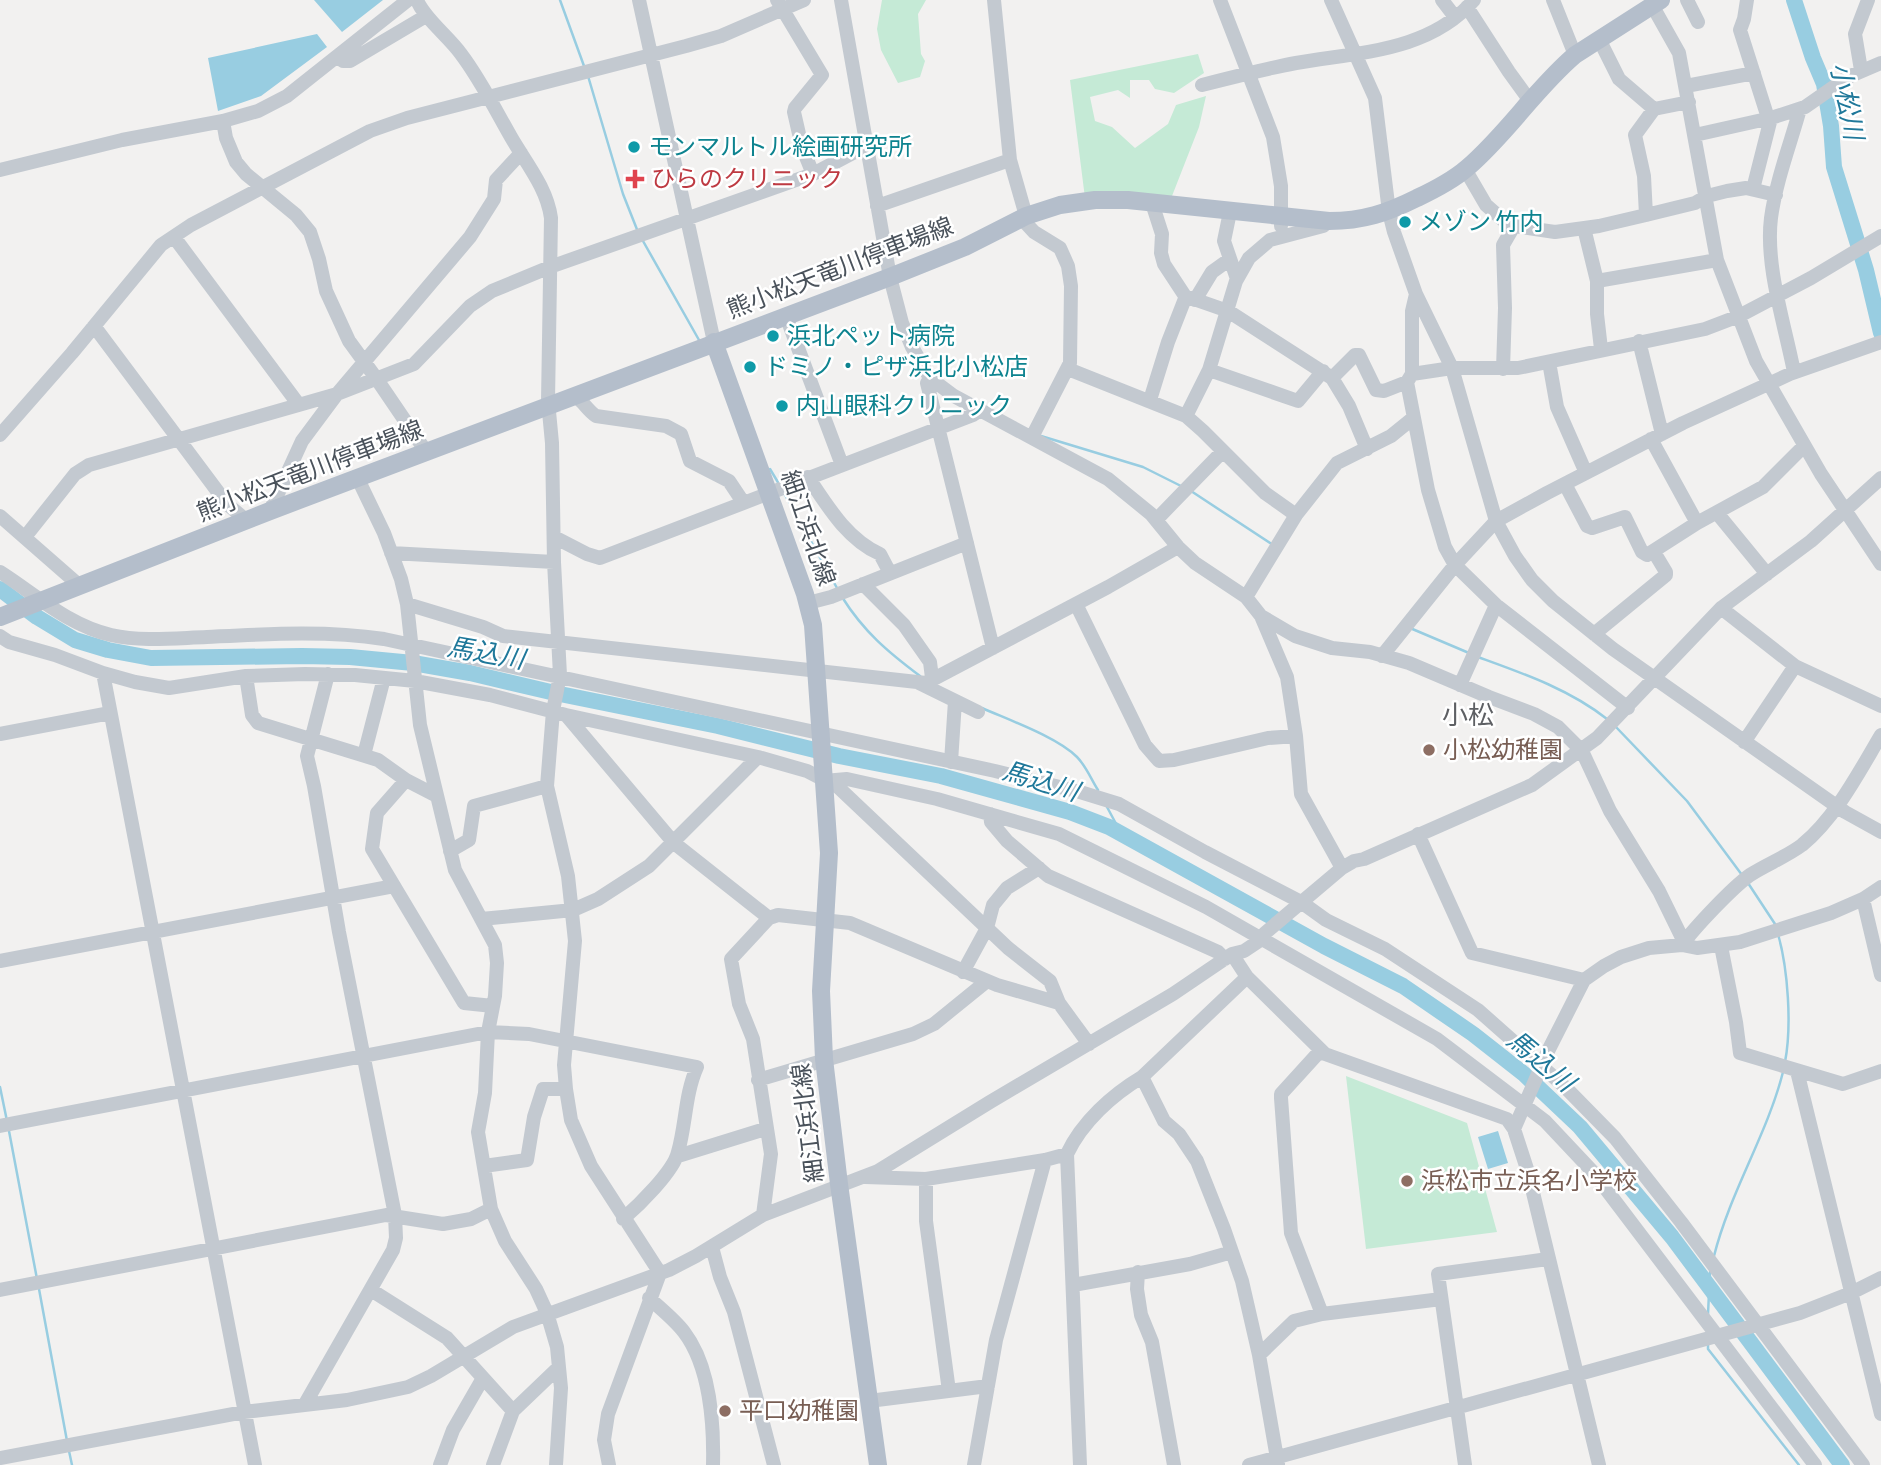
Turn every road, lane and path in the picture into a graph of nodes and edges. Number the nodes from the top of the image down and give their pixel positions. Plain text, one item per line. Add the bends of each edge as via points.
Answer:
1 (408, 0) edge
2 (417, 0) edge
3 (639, 0) edge
4 (804, 0) edge
5 (841, 0) edge
6 (994, 0) edge
7 (1220, 0) edge
8 (1331, 0) edge
9 (1441, 0) edge
10 (1552, 0) edge
11 (1687, 0) edge
12 (1746, 0) edge
13 (1868, 0) edge
14 (1652, 3) edge
15 (779, 4) edge
16 (1470, 4) edge
17 (426, 16) junction
18 (1455, 17) junction
19 (1698, 22) dead end
20 (1599, 39) junction
21 (1356, 53) junction
22 (1575, 55) junction
23 (651, 56) junction
24 (337, 57) junction
25 (1881, 62) edge
26 (1861, 70) junction
27 (1247, 73) junction
28 (1754, 73) junction
29 (1202, 85) dead end
30 (1686, 86) junction
31 (488, 98) junction
32 (1530, 100) junction
33 (1689, 102) junction
34 (1800, 108) junction
35 (1654, 109) junction
36 (1770, 118) junction
37 (223, 121) junction
38 (1695, 135) junction
39 (866, 146) junction
40 (521, 153) junction
41 (1010, 160) junction
42 (1465, 169) junction
43 (0, 170) edge
44 (813, 174) junction
45 (263, 187) junction
46 (1753, 189) junction
47 (1776, 195) junction
48 (1707, 196) junction
49 (1152, 203) junction
50 (877, 206) junction
51 (1230, 212) junction
52 (1389, 212) junction
53 (1646, 215) junction
54 (1024, 217) junction
55 (1280, 217) junction
56 (687, 219) junction
57 (1329, 221) junction
58 (1514, 226) junction
59 (1584, 228) junction
60 (1282, 236) junction
61 (1881, 236) edge
62 (174, 237) junction
63 (1230, 259) junction
64 (1717, 260) junction
65 (550, 267) junction
66 (890, 277) junction
67 (1237, 279) junction
68 (1597, 281) junction
69 (1416, 294) junction
70 (1778, 294) junction
71 (1191, 298) junction
72 (1228, 311) junction
73 (786, 316) junction
74 (1739, 316) junction
75 (94, 326) junction
76 (1639, 341) junction
77 (714, 342) junction
78 (1880, 342) edge
79 (1601, 349) junction
80 (365, 362) junction
81 (1549, 362) junction
82 (1452, 368) junction
83 (1068, 369) junction
84 (1503, 369) junction
85 (1209, 370) junction
86 (1794, 372) junction
87 (1327, 375) junction
88 (376, 378) junction
89 (930, 378) junction
90 (1410, 378) junction
91 (1769, 384) junction
92 (337, 394) junction
93 (575, 396) junction
94 (1150, 400) junction
95 (299, 405) junction
96 (549, 405) junction
97 (979, 411) junction
98 (1185, 416) junction
99 (1412, 419) junction
100 (938, 426) junction
101 (0, 435) edge
102 (1032, 437) junction
103 (1657, 437) junction
104 (177, 440) junction
105 (1804, 446) junction
106 (1367, 449) junction
107 (1223, 451) junction
108 (426, 453) junction
109 (842, 465) junction
110 (1586, 473) junction
111 (808, 477) junction
112 (1881, 478) edge
113 (358, 479) junction
114 (1565, 484) junction
115 (777, 489) junction
116 (743, 502) junction
117 (270, 512) junction
118 (1845, 512) junction
119 (1717, 513) junction
120 (1296, 515) junction
121 (0, 516) edge
122 (1156, 520) junction
123 (247, 521) junction
124 (1496, 521) junction
125 (1697, 523) junction
126 (25, 537) junction
127 (554, 537) junction
128 (967, 543) junction
129 (1178, 547) junction
130 (1654, 552) junction
131 (391, 553) junction
132 (554, 562) junction
133 (1881, 564) edge
134 (1455, 565) junction
135 (0, 572) edge
136 (890, 573) junction
137 (1767, 574) junction
138 (863, 584) junction
139 (80, 586) junction
140 (1246, 597) junction
141 (38, 603) junction
142 (808, 603) junction
143 (407, 604) junction
144 (1076, 604) junction
145 (1496, 605) junction
146 (1721, 608) junction
147 (1261, 616) junction
148 (0, 617) edge
149 (1594, 634) junction
150 (0, 636) edge
151 (560, 640) junction
152 (410, 645) junction
153 (993, 648) junction
154 (1382, 656) junction
155 (1795, 666) junction
156 (817, 671) junction
157 (103, 673) junction
158 (328, 674) junction
159 (246, 676) junction
160 (560, 677) junction
161 (384, 678) junction
162 (415, 678) junction
163 (1653, 679) junction
164 (926, 681) junction
165 (1460, 685) junction
166 (955, 701) junction
167 (1881, 706) edge
168 (1628, 708) junction
169 (558, 710) junction
170 (978, 712) dead end
171 (110, 713) junction
172 (0, 734) edge
173 (820, 735) junction
174 (1881, 735) edge
175 (1296, 736) junction
176 (313, 738) junction
177 (1744, 742) junction
178 (1582, 751) junction
179 (364, 755) junction
180 (758, 757) junction
181 (951, 762) junction
182 (823, 777) junction
183 (406, 780) junction
184 (547, 786) junction
185 (438, 796) junction
186 (1836, 806) junction
187 (990, 814) junction
188 (1881, 832) edge
189 (1418, 834) junction
190 (674, 843) junction
191 (450, 851) junction
192 (1039, 868) junction
193 (1342, 868) junction
194 (394, 886) junction
195 (1881, 887) edge
196 (334, 897) junction
197 (1863, 899) junction
198 (1299, 904) junction
199 (573, 910) junction
200 (769, 918) junction
201 (481, 919) junction
202 (825, 920) junction
203 (987, 928) junction
204 (152, 932) junction
205 (1263, 936) junction
206 (1683, 943) junction
207 (1721, 946) junction
208 (1228, 956) junction
209 (0, 961) edge
210 (963, 972) junction
211 (1881, 975) edge
212 (1247, 977) junction
213 (1584, 980) junction
214 (987, 981) junction
215 (1059, 1003) junction
216 (493, 1006) junction
217 (488, 1032) junction
218 (566, 1041) junction
219 (1089, 1044) junction
220 (1321, 1050) junction
221 (365, 1056) junction
222 (824, 1059) junction
223 (1541, 1065) junction
224 (1789, 1068) junction
225 (1881, 1071) edge
226 (1142, 1077) junction
227 (758, 1080) junction
228 (566, 1089) junction
229 (183, 1091) junction
230 (1525, 1105) junction
231 (0, 1126) edge
232 (765, 1129) junction
233 (1514, 1129) junction
234 (1067, 1154) junction
235 (678, 1156) junction
236 (1045, 1160) junction
237 (484, 1166) junction
238 (865, 1177) junction
239 (926, 1179) junction
240 (839, 1184) junction
241 (491, 1209) junction
242 (395, 1215) junction
243 (763, 1215) junction
244 (623, 1219) junction
245 (712, 1247) junction
246 (212, 1250) junction
247 (1232, 1252) junction
248 (1548, 1259) junction
249 (1138, 1272) junction
250 (660, 1273) junction
251 (1881, 1278) edge
252 (1073, 1285) junction
253 (0, 1290) edge
254 (371, 1290) junction
255 (1851, 1293) junction
256 (649, 1298) junction
257 (1441, 1299) junction
258 (547, 1312) junction
259 (1322, 1314) junction
260 (1756, 1325) junction
261 (1714, 1337) junction
262 (465, 1355) junction
263 (1259, 1355) junction
264 (559, 1367) junction
265 (1875, 1367) edge
266 (1577, 1374) junction
267 (483, 1378) junction
268 (988, 1386) junction
269 (949, 1391) junction
270 (869, 1401) junction
271 (305, 1404) junction
272 (1457, 1407) junction
273 (513, 1411) junction
274 (244, 1412) junction
275 (1881, 1414) edge
276 (0, 1458) edge
277 (1278, 1461) edge
278 (254, 1465) edge
279 (440, 1465) edge
280 (493, 1465) edge
281 (556, 1465) edge
282 (609, 1465) edge
283 (713, 1465) edge
284 (774, 1465) edge
285 (878, 1465) edge
286 (974, 1465) edge
287 (1080, 1465) edge
288 (1174, 1465) edge
289 (1249, 1465) edge
290 (1465, 1465) edge
291 (1599, 1465) edge
292 (1815, 1465) edge
293 (1863, 1465) edge

1 - 24 street
2 - 17 street
3 - 23 street
4 - 15 street
5 - 39 street
6 - 41 street
7 - 27 street
8 - 21 street
9 - 18 street
10 - 22 street
11 - 19 street
12 - 28 street via 1740,30
13 - 26 street via 1855,34
14 - 20 main road, 熊小松天竜川停車場線
14 - 30 street via 1679,53
15 - 23 street via 721,36
15 - 44 street via 822,75 794,112
16 - 18 street
16 - 32 street
17 - 24 street via 350,61
17 - 31 street via 462,55
18 - 21 street via 1419,39
20 - 22 main road, 熊小松天竜川停車場線
20 - 35 street via 1619,79
21 - 27 street
21 - 52 street via 1375,98
22 - 32 main road, 熊小松天竜川停車場線
23 - 31 street
23 - 56 street
24 - 37 street via 287,96
25 - 26 street
26 - 34 street
27 - 29 street
27 - 55 street via 1273,137 1281,186
28 - 30 street
28 - 36 street
30 - 33 street
31 - 40 street
31 - 45 street via 370,131
32 - 42 main road, 熊小松天竜川停車場線
33 - 35 street
33 - 38 street
34 - 36 street
34 - 47 street
35 - 53 street via 1635,135
36 - 38 street
36 - 46 street
37 - 43 street
37 - 45 street via 236,162
38 - 48 street
39 - 44 street
39 - 50 street
40 - 65 street via 550,207
40 - 80 street via 496,180 494,199 470,237
41 - 50 street
41 - 54 street
42 - 52 main road, 熊小松天竜川停車場線
42 - 58 street via 1486,205
44 - 56 street
45 - 62 street
45 - 80 street via 310,232 326,291 349,341
46 - 47 street
46 - 48 street
47 - 70 street via 1771,221
48 - 53 street
48 - 64 street
49 - 51 main road, 熊小松天竜川停車場線
49 - 54 main road, 熊小松天竜川停車場線 via 1095,201 1060,205
49 - 71 street via 1162,234 1164,264
50 - 66 street
51 - 55 main road, 熊小松天竜川停車場線
51 - 63 street via 1223,241
52 - 57 main road, 熊小松天竜川停車場線 via 1362,220
52 - 69 street
53 - 59 street
54 - 66 main road, 熊小松天竜川停車場線
54 - 83 street via 1034,232 1060,248 1068,266
55 - 57 main road, 熊小松天竜川停車場線
55 - 60 street
56 - 65 street
56 - 77 street
57 - 60 street
58 - 59 street via 1555,232
58 - 84 street via 1503,245
59 - 68 street
60 - 67 street via 1254,252
61 - 70 street
62 - 75 street via 161,245
62 - 95 street
63 - 67 street
63 - 71 street via 1212,272
64 - 68 street
64 - 74 street
65 - 88 street via 492,291 470,306 414,364
65 - 96 street
66 - 73 main road, 熊小松天竜川停車場線
66 - 89 street via 902,323
67 - 72 street
68 - 79 street
69 - 82 street
69 - 90 street
70 - 74 street
70 - 86 street
71 - 72 street
71 - 94 street via 1168,342
72 - 85 street
72 - 87 street
73 - 77 main road, 熊小松天竜川停車場線
73 - 109 street
74 - 76 street via 1705,329
74 - 91 street
75 - 101 street
75 - 104 street
76 - 79 street
76 - 103 street
77 - 93 main road, 熊小松天竜川停車場線
77 - 115 main road, 細江浜北線
78 - 86 street
79 - 81 street
80 - 88 street
80 - 92 street
81 - 84 street
81 - 110 street via 1557,407
82 - 84 street
82 - 90 street
82 - 124 street
83 - 94 street
83 - 102 street
85 - 87 street via 1298,401
85 - 98 street
86 - 91 street
87 - 90 street via 1359,355 1376,390
87 - 106 street via 1349,405
88 - 92 street
88 - 108 street
89 - 97 street
89 - 100 street via 927,383
90 - 99 street
91 - 103 street
91 - 105 street
92 - 95 street
92 - 117 street via 302,441
93 - 96 main road, 熊小松天竜川停車場線
93 - 116 street via 596,416 666,426 681,434 690,461 729,481
94 - 98 street
95 - 104 street
96 - 108 main road, 熊小松天竜川停車場線
96 - 127 street
97 - 100 street
97 - 102 street
98 - 107 street
99 - 106 street
99 - 134 street via 1428,490
100 - 109 street
100 - 128 street
102 - 122 street via 1108,479
103 - 110 street
103 - 125 street
104 - 123 street via 227,504
104 - 126 street via 79,471
105 - 118 street
105 - 119 street via 1763,487
106 - 120 street via 1337,463
107 - 120 street via 1265,493
107 - 122 street
108 - 113 main road, 熊小松天竜川停車場線
109 - 111 street
110 - 114 street
111 - 115 street
111 - 136 street via 848,532 880,554
112 - 118 street
113 - 117 main road, 熊小松天竜川停車場線
113 - 131 street
114 - 124 street
114 - 130 street via 1589,528 1625,517 1642,552
115 - 116 street
115 - 142 main road, 細江浜北線
116 - 127 street via 600,558
117 - 123 main road, 熊小松天竜川停車場線
118 - 133 street
118 - 137 street
119 - 125 street
119 - 137 street
120 - 140 street
121 - 126 street
122 - 129 street
123 - 139 main road, 熊小松天竜川停車場線
124 - 134 street
124 - 149 street via 1532,580
125 - 130 street
126 - 139 street
127 - 132 street
128 - 136 street
128 - 153 street
129 - 140 street
129 - 144 street
130 - 149 street via 1666,575
131 - 132 street
131 - 143 street
132 - 151 street
134 - 145 street
134 - 154 street
135 - 141 street
136 - 138 street
137 - 146 street
138 - 142 street
138 - 164 street via 904,625 930,662
139 - 141 main road, 熊小松天竜川停車場線
140 - 147 street
141 - 148 main road, 熊小松天竜川停車場線
141 - 152 street via 74,621 132,638 297,633 355,635
142 - 156 main road, 細江浜北線
143 - 151 street via 503,636
143 - 152 street
144 - 153 street
144 - 175 street via 1145,745 1159,761
145 - 165 street
145 - 168 street
146 - 155 street
146 - 163 street
147 - 154 street via 1295,636
147 - 175 street via 1287,677
149 - 163 street
150 - 157 street
151 - 156 street
151 - 160 street
152 - 160 street
152 - 162 street
153 - 164 street
154 - 165 street
155 - 167 street
155 - 177 street
156 - 164 street
156 - 173 main road, 細江浜北線
157 - 159 street via 169,688
157 - 171 street
158 - 159 street
158 - 161 street
158 - 176 street
159 - 176 street via 254,720
160 - 169 street
160 - 173 street
161 - 162 street
161 - 179 street
162 - 169 street
162 - 185 street via 420,725
163 - 168 street
163 - 177 street
164 - 166 street
165 - 178 street via 1534,714 1558,727
166 - 170 street
166 - 181 street
168 - 178 street
169 - 180 street
169 - 184 street
169 - 190 street
171 - 172 street
171 - 204 street
173 - 181 street
173 - 182 main road, 細江浜北線
174 - 186 street
175 - 193 street via 1301,794
176 - 179 street
176 - 196 street via 307,757
177 - 186 street
178 - 189 street via 1532,785
178 - 206 street
179 - 183 street
180 - 182 street
180 - 190 street
181 - 198 street via 1119,804
182 - 187 street
182 - 202 main road, 細江浜北線 via 829,853
182 - 203 street
183 - 185 street
183 - 194 street via 377,813 372,849
184 - 191 street via 474,806 469,840
184 - 199 street
185 - 191 street
186 - 188 street
186 - 206 street via 1802,845 1745,880
187 - 192 street via 1007,841
187 - 205 street via 1070,839
189 - 193 street
189 - 213 street via 1472,953
190 - 199 street via 630,881
190 - 200 street
191 - 201 street via 463,888
192 - 203 street via 1007,888 993,905
192 - 208 street
193 - 198 street
194 - 196 street
194 - 216 street via 464,1003
195 - 197 street
196 - 204 street
196 - 221 street
197 - 207 street via 1831,914
197 - 211 street
198 - 205 street
198 - 223 street via 1437,981
199 - 201 street
199 - 218 street via 575,941
200 - 202 street
200 - 227 street via 731,959 739,1004 753,1039
201 - 216 street via 495,945
202 - 210 street via 850,923
202 - 222 main road, 細江浜北線
203 - 210 street
203 - 215 street via 1050,981
204 - 209 street
204 - 229 street
205 - 208 street via 1244,951
205 - 230 street via 1437,1039
206 - 207 street via 1697,948
206 - 213 street via 1634,952
207 - 224 street via 1740,1053
208 - 212 street
208 - 219 street
210 - 214 street
212 - 220 street
212 - 226 street
213 - 223 street
214 - 215 street
214 - 222 street via 934,1024 849,1055
215 - 219 street
216 - 217 street
217 - 218 street
217 - 221 street
217 - 237 street via 478,1132
218 - 228 street
218 - 235 street via 697,1067
219 - 238 street
220 - 233 street via 1507,1119
220 - 259 street via 1281,1098 1291,1233
221 - 229 street
221 - 242 street
222 - 227 street
222 - 240 main road, 細江浜北線
223 - 230 street
223 - 260 street via 1615,1138
224 - 225 street via 1843,1084
224 - 255 street
226 - 234 street via 1097,1112
226 - 247 street via 1164,1121 1197,1161
227 - 232 street
228 - 237 street via 543,1089 527,1160
228 - 244 street via 571,1120 583,1150
229 - 231 street
229 - 246 street
230 - 233 street
230 - 261 street via 1593,1172
232 - 235 street
232 - 243 street via 771,1154
233 - 248 street
234 - 236 street
234 - 252 street
235 - 244 street
236 - 239 street
236 - 268 street
237 - 241 street
238 - 239 street
238 - 240 street
239 - 269 street via 926,1221
240 - 243 street
240 - 270 main road, 細江浜北線
241 - 242 street via 471,1219 443,1224
241 - 258 street
242 - 246 street
242 - 254 street via 393,1250
243 - 245 street
244 - 250 street
245 - 250 street
245 - 284 street
246 - 253 street
246 - 274 street
247 - 249 street
247 - 263 street
248 - 257 street via 1438,1274
248 - 266 street
249 - 252 street
249 - 288 street via 1141,1315 1152,1342
250 - 256 street
250 - 258 street
251 - 255 street
252 - 287 street
254 - 262 street via 447,1338
254 - 271 street
255 - 260 street
255 - 265 street
256 - 282 street via 608,1414 604,1440
256 - 283 street via 685,1334 698,1360 709,1396
257 - 259 street
257 - 272 street
258 - 262 street
258 - 264 street
259 - 263 street via 1294,1321
260 - 261 street
260 - 293 street
261 - 266 street
261 - 292 street
262 - 267 street
262 - 271 street via 408,1387
263 - 277 street
264 - 273 street
264 - 281 street
265 - 275 street
266 - 272 street
266 - 291 street
267 - 273 street
267 - 279 street via 453,1430
268 - 269 street
268 - 286 street
269 - 270 street
270 - 285 main road, 細江浜北線
271 - 274 street
272 - 277 street
272 - 290 street
273 - 280 street
274 - 276 street
274 - 278 street
277 - 289 street

